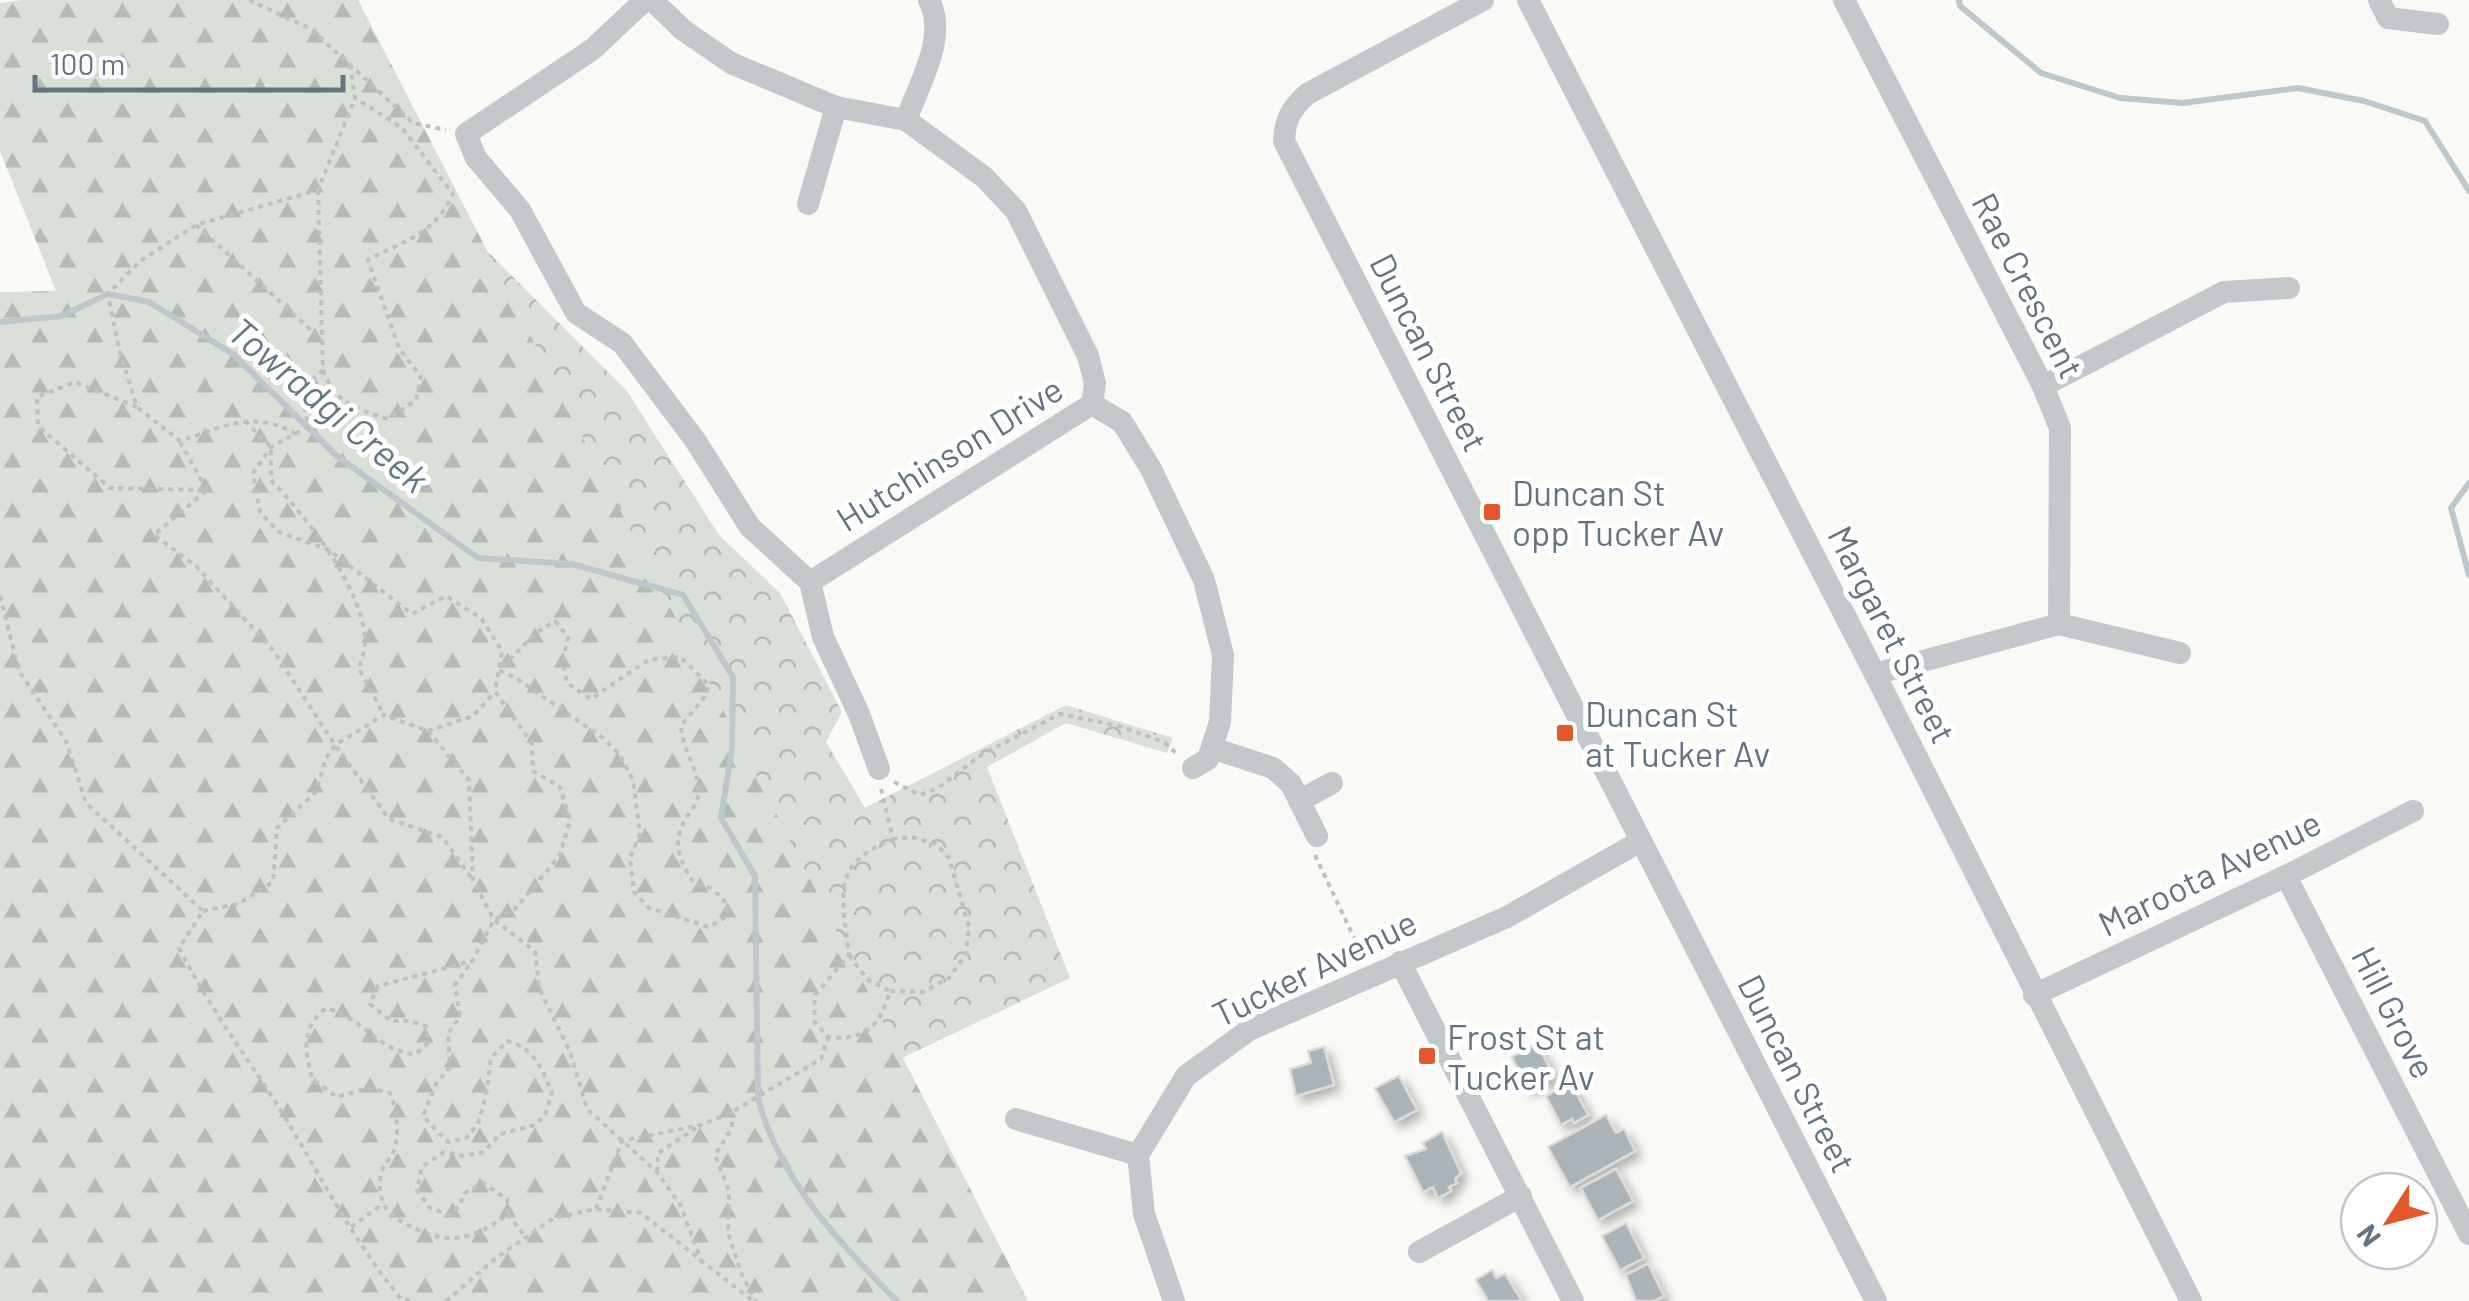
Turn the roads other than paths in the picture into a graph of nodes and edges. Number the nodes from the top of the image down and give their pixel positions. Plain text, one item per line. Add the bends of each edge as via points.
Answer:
1 (649, 0) edge
2 (929, 0) edge
3 (1483, 0) edge
4 (1528, 0) edge
5 (1844, 0) edge
6 (2380, 0) edge
7 (2438, 24) dead end
8 (836, 107) junction
9 (906, 120) junction
10 (808, 204) dead end
11 (2289, 288) dead end
12 (2043, 386) junction
13 (1092, 404) junction
14 (810, 582) junction
15 (2058, 624) junction
16 (2180, 653) dead end
17 (1875, 674) junction
18 (1212, 748) junction
19 (1193, 768) road end
20 (879, 770) road end
21 (1332, 783) dead end
22 (1299, 801) junction
23 (2413, 811) dead end
24 (1317, 836) dead end
25 (1639, 842) junction
26 (2286, 876) junction
27 (1400, 962) junction
28 (2034, 995) junction
29 (1016, 1119) dead end
30 (1138, 1155) junction
31 (1521, 1196) junction
32 (2469, 1234) edge
33 (1418, 1252) dead end
34 (1174, 1301) edge
35 (1574, 1301) edge
36 (1876, 1301) edge
37 (2190, 1301) edge

1 - 8 street, Hutchinson Drive via 731,62
1 - 14 street via 592,49 466,134 476,158 520,210 576,312 622,343 750,527
2 - 9 street via 934,44
3 - 25 street, Duncan Street via 1307,94 1291,108 1284,141
4 - 17 street, Margaret Street
5 - 12 street, Rae Crescent
6 - 7 street via 2388,18
8 - 9 street, Hutchinson Drive
8 - 10 street
9 - 13 street, Hutchinson Drive via 984,177 1016,211 1088,356
11 - 12 street via 2224,292
12 - 15 street, Rae Crescent via 2060,428
13 - 14 street, Hutchinson Drive
13 - 18 street via 1122,422 1204,580 1223,655
14 - 20 street via 824,638
15 - 16 street
15 - 17 street
17 - 28 street, Margaret Street
18 - 19 street
18 - 22 street via 1273,768
21 - 22 street
22 - 24 street
23 - 26 street, Maroota Avenue
25 - 27 street, Tucker Avenue via 1507,916
25 - 36 street, Duncan Street
26 - 28 street, Maroota Avenue
26 - 32 street, Hill Grove
27 - 30 street, Tucker Avenue via 1249,1030 1201,1064 1186,1076
27 - 31 street
28 - 37 street, Margaret Street
29 - 30 street
30 - 34 street via 1144,1214
31 - 33 street
31 - 35 street

